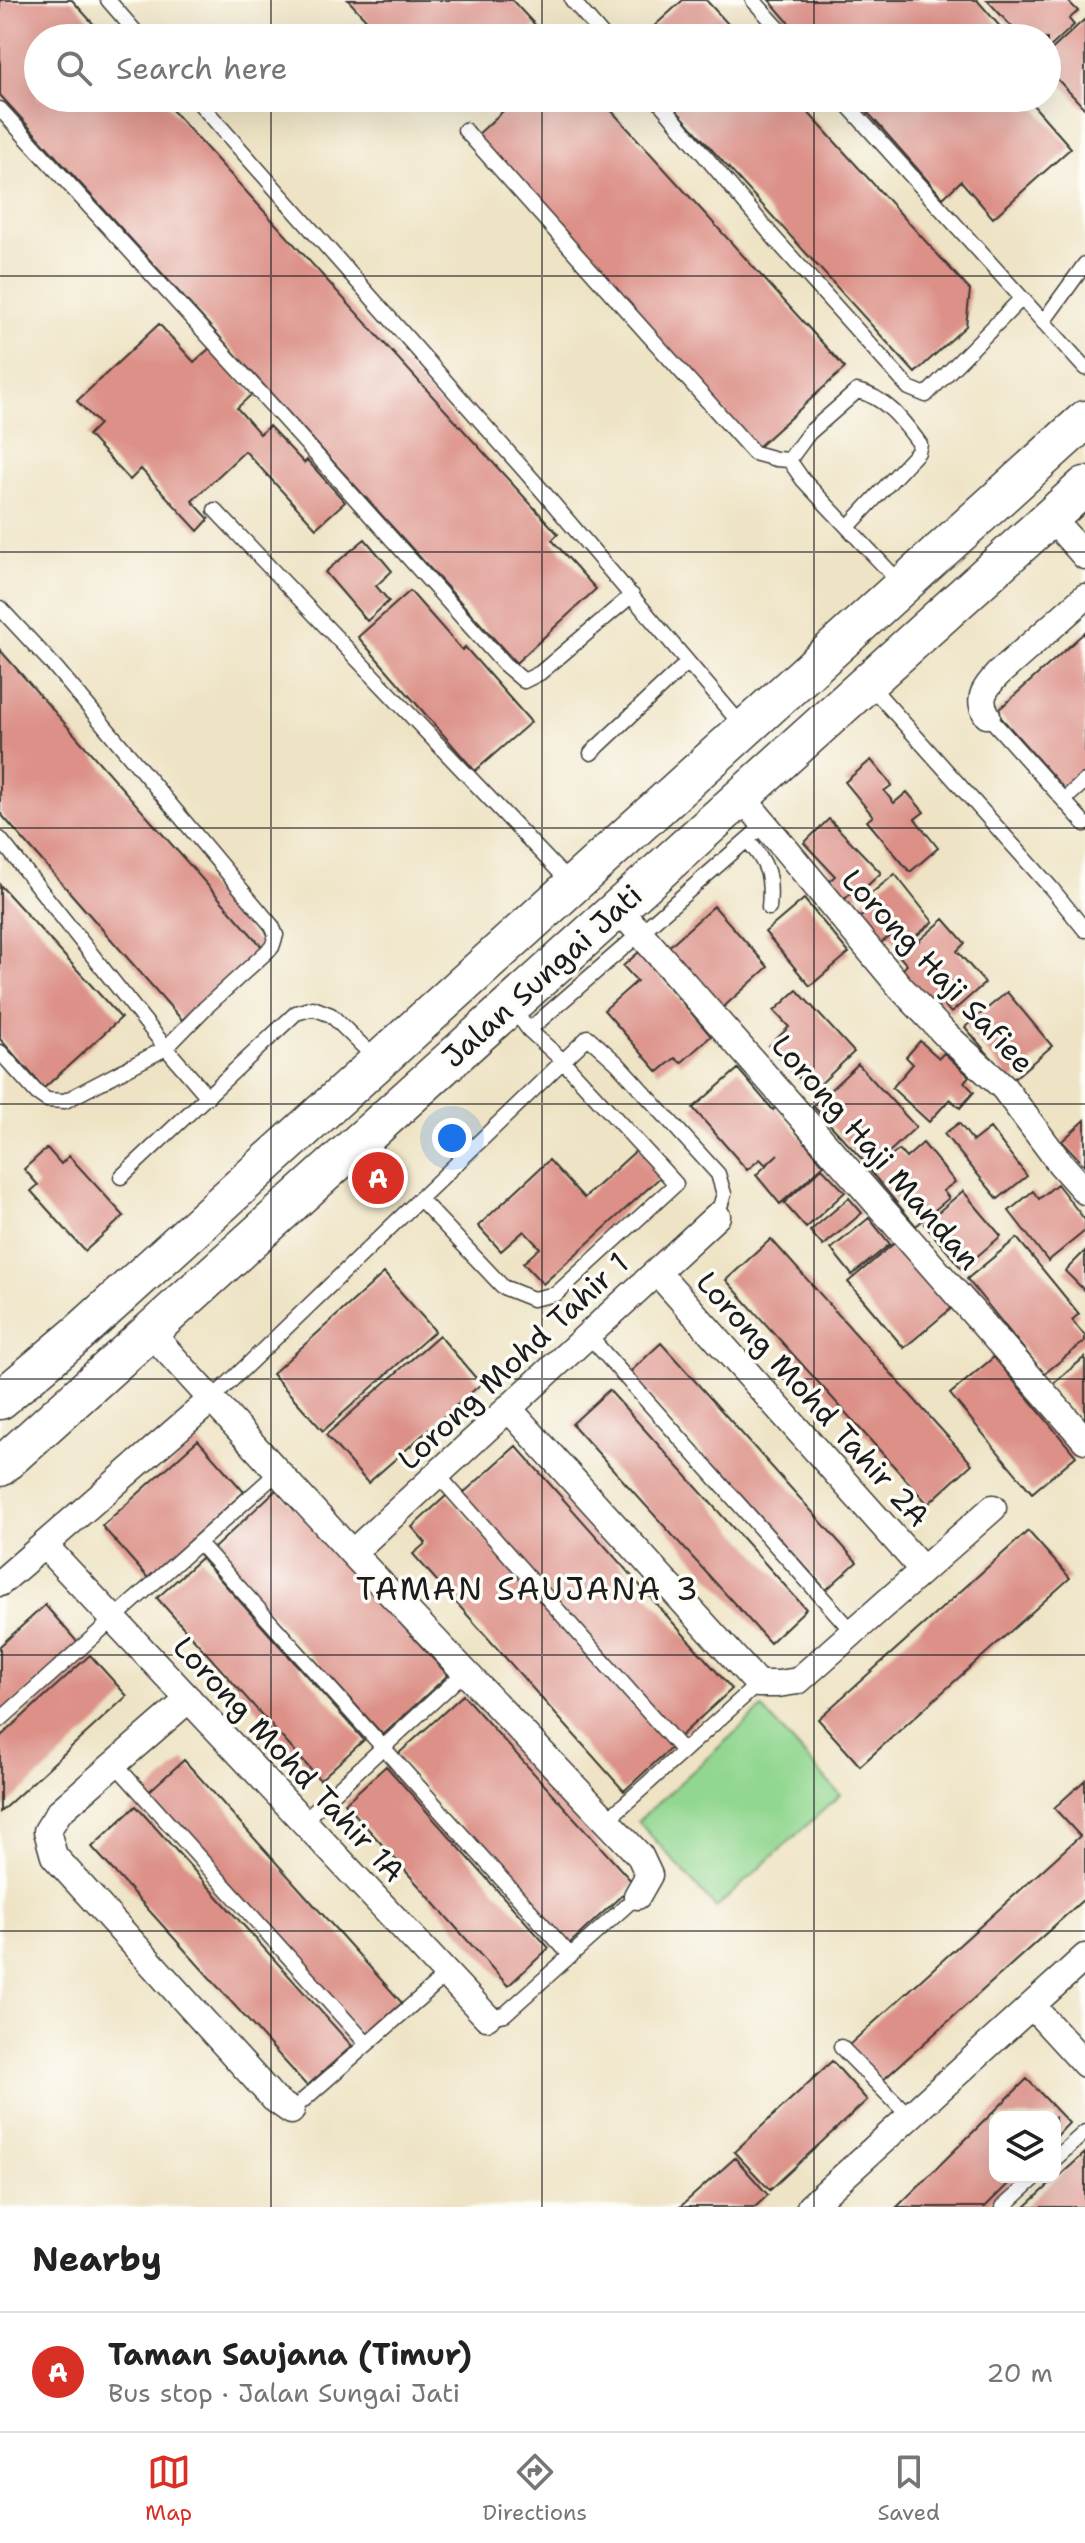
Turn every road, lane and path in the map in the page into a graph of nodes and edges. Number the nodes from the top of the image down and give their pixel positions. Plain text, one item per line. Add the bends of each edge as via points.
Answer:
1 (108, 0) edge
2 (753, 0) edge
3 (578, 2) edge
4 (129, 24) edge
5 (594, 24) edge
6 (774, 24) edge
7 (0, 109) edge
8 (207, 112) edge
9 (668, 112) edge
10 (854, 112) edge
11 (465, 130) dead end
12 (1085, 264) edge
13 (1022, 298) junction
14 (1043, 322) junction
15 (1084, 364) edge
16 (1085, 420) edge
17 (789, 460) junction
18 (1085, 486) edge
19 (215, 510) dead end
20 (1050, 517) junction
21 (848, 527) junction
22 (1085, 556) edge
23 (903, 586) junction
24 (632, 595) junction
25 (1084, 598) edge
26 (0, 608) edge
27 (688, 662) junction
28 (868, 682) junction
29 (987, 715) joint
30 (745, 729) junction
31 (591, 753) dead end
32 (1085, 781) edge
33 (1064, 800) junction
34 (751, 821) junction
35 (1085, 824) edge
36 (0, 839) edge
37 (572, 885) junction
38 (769, 908) dead end
39 (630, 920) junction
40 (1085, 930) edge
41 (520, 1018) junction
42 (166, 1048) junction
43 (0, 1052) edge
44 (562, 1060) junction
45 (378, 1061) junction
46 (208, 1097) junction
47 (121, 1177) dead end
48 (1085, 1191) edge
49 (420, 1199) junction
50 (717, 1216) joint
51 (657, 1272) junction
52 (149, 1331) junction
53 (588, 1335) junction
54 (212, 1399) junction
55 (0, 1400) edge
56 (508, 1408) junction
57 (1085, 1440) edge
58 (0, 1467) edge
59 (278, 1472) junction
60 (437, 1474) junction
61 (993, 1508) dead end
62 (199, 1543) junction
63 (44, 1545) junction
64 (352, 1553) junction
65 (922, 1569) junction
66 (0, 1583) edge
67 (113, 1619) junction
68 (852, 1631) junction
69 (465, 1672) junction
70 (758, 1684) junction
71 (189, 1699) junction
72 (0, 1720) edge
73 (383, 1747) junction
74 (683, 1751) junction
75 (115, 1764) junction
76 (607, 1820) junction
77 (303, 1821) junction
78 (637, 1896) joint
79 (571, 1956) junction
80 (1085, 1957) edge
81 (447, 1974) junction
82 (1032, 2006) junction
83 (487, 2017) joint
84 (367, 2044) junction
85 (841, 2047) dead end
86 (1085, 2064) edge
87 (291, 2111) joint
88 (909, 2116) junction
89 (1085, 2132) edge
90 (1061, 2154) edge
91 (1029, 2183) edge
92 (810, 2207) edge
93 (1003, 2207) edge

1 - 4 lane
2 - 6 lane
3 - 5 lane
7 - 24 lane via 524,681
8 - 24 lane
9 - 13 lane via 909,388 926,395
10 - 13 lane
11 - 17 lane via 754,453
12 - 14 lane
13 - 14 lane
14 - 15 lane
16 - 23 main road, Jalan Sungai Jati
17 - 21 lane
17 - 21 lane via 809,433 857,391 873,394 901,418 920,444 918,452
18 - 20 main road, Jalan Sungai Jati
19 - 37 lane
20 - 22 street
20 - 28 main road, Jalan Sungai Jati
21 - 23 lane
23 - 30 main road, Jalan Sungai Jati
24 - 27 lane
25 - 29 street via 986,688 982,707
26 - 42 lane via 56,668 276,935 272,947
27 - 30 lane
27 - 31 lane
28 - 34 main road, Jalan Sungai Jati
28 - 40 lane
29 - 33 lane
30 - 37 main road, Jalan Sungai Jati
32 - 33 lane
33 - 35 lane
34 - 38 lane via 772,884
34 - 39 main road, Jalan Sungai Jati
34 - 48 street, Lorong Haji Safiee via 902,989 1004,1088
36 - 42 lane
37 - 45 main road, Jalan Sungai Jati
39 - 41 main road, Jalan Sungai Jati
39 - 57 street, Lorong Haji Mandan
41 - 44 lane
41 - 52 main road, Jalan Sungai Jati
42 - 43 lane via 65,1101 37,1093
42 - 46 lane
44 - 49 lane
44 - 49 lane via 676,1184 556,1294 533,1299 503,1287
44 - 50 lane via 588,1037 617,1063 718,1174 724,1194
45 - 46 lane via 331,1015 313,1008 296,1013
45 - 55 main road, Jalan Sungai Jati
46 - 47 lane
49 - 54 lane
50 - 51 street, Lorong Mohd Tahir 1
51 - 53 street, Lorong Mohd Tahir 1
51 - 65 street, Lorong Mohd Tahir 2A
52 - 54 street
52 - 58 main road, Jalan Sungai Jati
53 - 56 street, Lorong Mohd Tahir 1
53 - 68 lane
54 - 59 street
54 - 63 street
56 - 60 street, Lorong Mohd Tahir 1
56 - 70 street
59 - 62 lane
59 - 64 street
60 - 64 street, Lorong Mohd Tahir 1
60 - 74 lane
61 - 65 street
62 - 67 lane
62 - 73 lane
63 - 66 street
63 - 67 street, Lorong Mohd Tahir 1A
64 - 69 street
65 - 68 street
67 - 71 street, Lorong Mohd Tahir 1A
67 - 72 lane
68 - 70 street via 798,1681
69 - 73 lane
69 - 76 street
70 - 74 lane
71 - 75 street
71 - 77 street, Lorong Mohd Tahir 1A
73 - 77 lane
73 - 79 lane
74 - 76 lane
75 - 84 lane
75 - 87 street via 53,1821 47,1831 54,1856 274,2099
76 - 78 street via 640,1856 649,1875
77 - 81 street, Lorong Mohd Tahir 1A
78 - 79 lane
79 - 83 lane via 505,2014
80 - 82 street
81 - 83 street, Lorong Mohd Tahir 1A
81 - 84 lane
82 - 86 street
82 - 88 street
84 - 87 lane
85 - 88 lane
88 - 92 street
89 - 90 lane
91 - 93 lane

